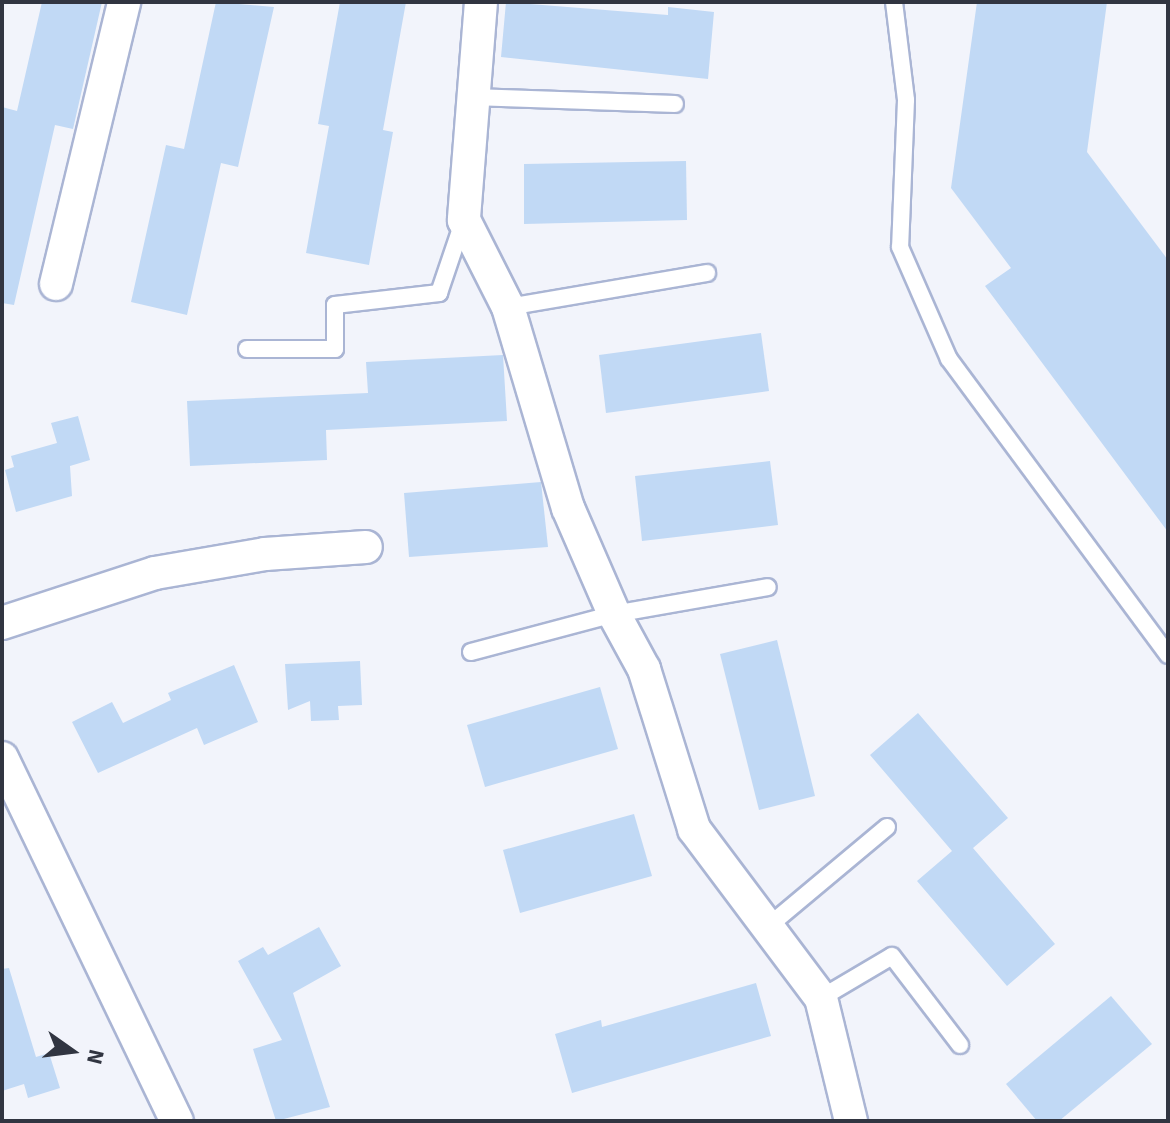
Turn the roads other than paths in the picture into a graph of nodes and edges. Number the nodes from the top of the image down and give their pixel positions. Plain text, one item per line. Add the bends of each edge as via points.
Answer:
1 (124, 2) edge
2 (481, 2) edge
3 (894, 2) edge
4 (473, 97) junction
5 (675, 104) dead end
6 (464, 220) junction
7 (707, 273) dead end
8 (56, 284) dead end
9 (508, 307) junction
10 (247, 349) dead end
11 (366, 547) dead end
12 (768, 587) dead end
13 (614, 614) junction
14 (2, 623) edge
15 (471, 652) dead end
16 (1168, 655) edge
17 (2, 758) edge
18 (887, 827) dead end
19 (765, 929) junction
20 (821, 998) junction
21 (960, 1045) dead end
22 (177, 1121) edge
23 (851, 1121) edge

1 - 8 street
2 - 4 street
3 - 16 lane via 906,100 900,247 949,359
4 - 5 lane
4 - 6 street
6 - 9 street
6 - 10 lane via 439,293 335,305 335,349
7 - 9 lane
9 - 13 street via 568,508
11 - 14 street via 265,554 155,573
12 - 13 lane
13 - 15 lane
13 - 19 street via 644,669 694,829
17 - 22 street
18 - 19 lane
19 - 20 street
20 - 21 lane via 892,956
20 - 23 street

